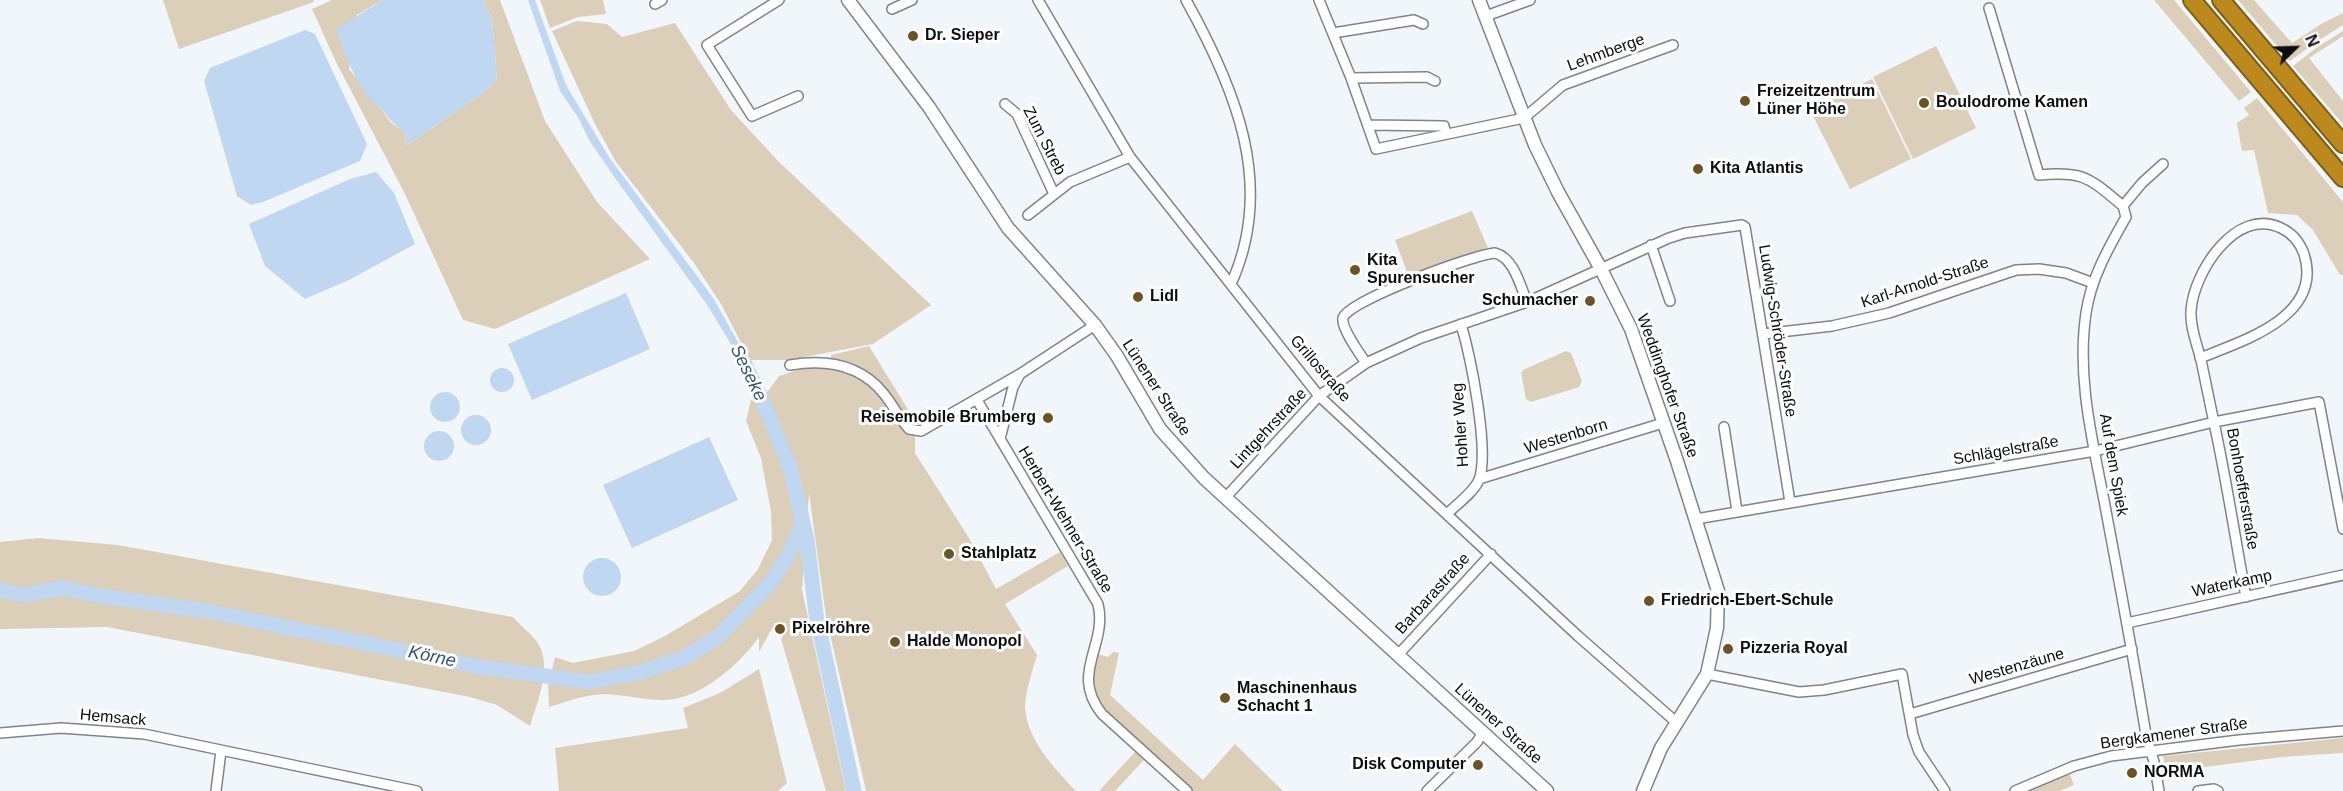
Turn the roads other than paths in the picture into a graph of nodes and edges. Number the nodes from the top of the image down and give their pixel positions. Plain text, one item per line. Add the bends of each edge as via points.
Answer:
1 (779, 0) edge
2 (848, 0) edge
3 (912, 0) edge
4 (1038, 0) edge
5 (1186, 0) edge
6 (1319, 0) edge
7 (1479, 0) edge
8 (1530, 0) edge
9 (2192, 0) edge
10 (2221, 0) edge
11 (1989, 8) dead end
12 (892, 9) dead end
13 (1486, 16) junction
14 (1423, 24) dead end
15 (1333, 33) junction
16 (1673, 45) dead end
17 (1351, 78) junction
18 (1435, 81) dead end
19 (798, 96) dead end
20 (1005, 104) dead end
21 (1524, 118) junction
22 (1369, 125) junction
23 (1446, 134) junction
24 (2343, 144) edge
25 (1130, 157) junction
26 (2163, 164) dead end
27 (2343, 178) edge
28 (1054, 194) junction
29 (2123, 206) junction
30 (1028, 215) dead end
31 (1651, 245) junction
32 (1601, 269) junction
33 (2093, 283) junction
34 (1230, 284) junction
35 (1671, 301) dead end
36 (1527, 302) junction
37 (1461, 324) junction
38 (1095, 325) junction
39 (1763, 334) junction
40 (2200, 358) junction
41 (1366, 363) junction
42 (790, 365) dead end
43 (1020, 375) junction
44 (1319, 396) junction
45 (976, 400) junction
46 (2214, 422) junction
47 (1663, 423) junction
48 (1724, 427) dead end
49 (999, 440) junction
50 (2095, 451) junction
51 (1479, 480) junction
52 (1226, 498) junction
53 (1790, 502) junction
54 (1737, 512) junction
55 (1447, 514) junction
56 (1696, 519) junction
57 (2343, 530) edge
58 (1491, 554) junction
59 (2343, 575) edge
60 (2246, 597) junction
61 (2127, 623) junction
62 (2132, 649) junction
63 (1397, 656) junction
64 (1707, 674) junction
65 (1910, 714) junction
66 (1676, 722) junction
67 (2343, 731) edge
68 (1483, 732) junction
69 (0, 733) edge
70 (2150, 750) junction
71 (221, 751) junction
72 (216, 791) edge
73 (417, 791) edge
74 (1187, 791) edge
75 (1427, 791) edge
76 (1547, 791) edge
77 (1643, 791) edge
78 (1945, 791) edge
79 (2015, 791) edge
80 (2159, 791) edge
81 (2198, 791) edge
82 (2218, 791) edge

1 - 19 street via 707,45 752,116
2 - 38 main road, Lünener Straße via 919,92 1008,228
3 - 12 street
4 - 25 street, Grillostraße
5 - 34 street via 1230,87 1249,161 1251,202 1246,239
6 - 15 street
7 - 13 main road, Weddinghofer Straße
8 - 13 street
9 - 27 highway
10 - 24 highway
11 - 29 street via 2039,175 2080,175
13 - 21 main road, Weddinghofer Straße
14 - 15 street via 1414,20
15 - 17 street
16 - 21 street, Lehmberge via 1563,85
17 - 18 street via 1427,77
17 - 22 street
20 - 28 street, Zum Streb via 1017,114
21 - 23 street
21 - 32 main road, Weddinghofer Straße via 1558,192
22 - 23 street via 1444,126
22 - 23 street via 1376,149
25 - 28 street, Zum Streb via 1070,182
25 - 34 street, Grillostraße
26 - 29 street, Auf dem Spiek
28 - 30 street, Zum Streb
29 - 33 street, Auf dem Spiek via 2126,217
31 - 32 street, Ludwig-Schröder-Straße
31 - 35 street
31 - 39 street, Ludwig-Schröder-Straße via 1685,233 1745,227
32 - 36 street, Lintgehrstraße
32 - 47 main road, Weddinghofer Straße via 1631,329
33 - 39 street, Karl-Arnold-Straße via 2038,268 2016,270 1889,313 1832,326
33 - 50 street, Auf dem Spiek via 2086,311 2083,371
34 - 44 street, Grillostraße
36 - 37 street, Lintgehrstraße
36 - 41 street via 1511,264 1495,253 1419,277 1345,312 1344,326
37 - 41 street, Lintgehrstraße
37 - 51 street, Hohler Weg via 1479,422
38 - 43 street
38 - 52 main road, Lünener Straße via 1172,444
39 - 53 street, Ludwig-Schröder-Straße
40 - 40 street via 2259,334 2288,314 2300,297 2306,269 2302,249 2288,232 2268,223 2253,224 2230,236 2216,252 2193,296 2193,331
40 - 46 street, Bonhoefferstraße
41 - 44 street, Lintgehrstraße
42 - 45 street via 833,363 861,374 875,383 903,423 914,431 928,429
43 - 45 street
43 - 49 street, Herbert-Wehner-Straße
44 - 52 street, Lintgehrstraße
44 - 55 street, Grillostraße
45 - 49 street, Herbert-Wehner-Straße
46 - 50 street, Schlägelstraße
46 - 57 street, Schlägelstraße via 2319,402
46 - 60 street, Bonhoefferstraße
47 - 51 street, Westenborn
47 - 56 main road, Weddinghofer Straße
48 - 54 street
49 - 74 street, Herbert-Wehner-Straße via 1098,604 1100,623 1088,679 1094,704
50 - 53 street, Schlägelstraße
50 - 61 street, Auf dem Spiek
51 - 55 street, Hohler Weg
52 - 63 main road, Lünener Straße
53 - 54 street, Schlägelstraße
54 - 56 street, Schlägelstraße
55 - 58 street, Grillostraße
56 - 64 main road, Weddinghofer Straße via 1718,591 1717,628
58 - 63 street, Barbarastraße
58 - 66 street, Grillostraße
59 - 60 street, Waterkamp
60 - 61 street, Waterkamp
61 - 62 street, Auf dem Spiek
62 - 65 street, Westenzäune
62 - 70 street, Auf dem Spiek
63 - 68 main road, Lünener Straße
64 - 65 street via 1798,692 1902,674
64 - 66 main road, Weddinghofer Straße
65 - 78 street via 1920,752
66 - 77 main road, Weddinghofer Straße
67 - 70 street, Bergkamener Straße
68 - 75 street
68 - 76 main road, Lünener Straße
69 - 71 street, Hemsack via 61,728 144,734
70 - 79 street, Bergkamener Straße via 2074,766
70 - 80 street, Auf dem Spiek
71 - 72 street
71 - 73 street, Hemsack
81 - 82 street

